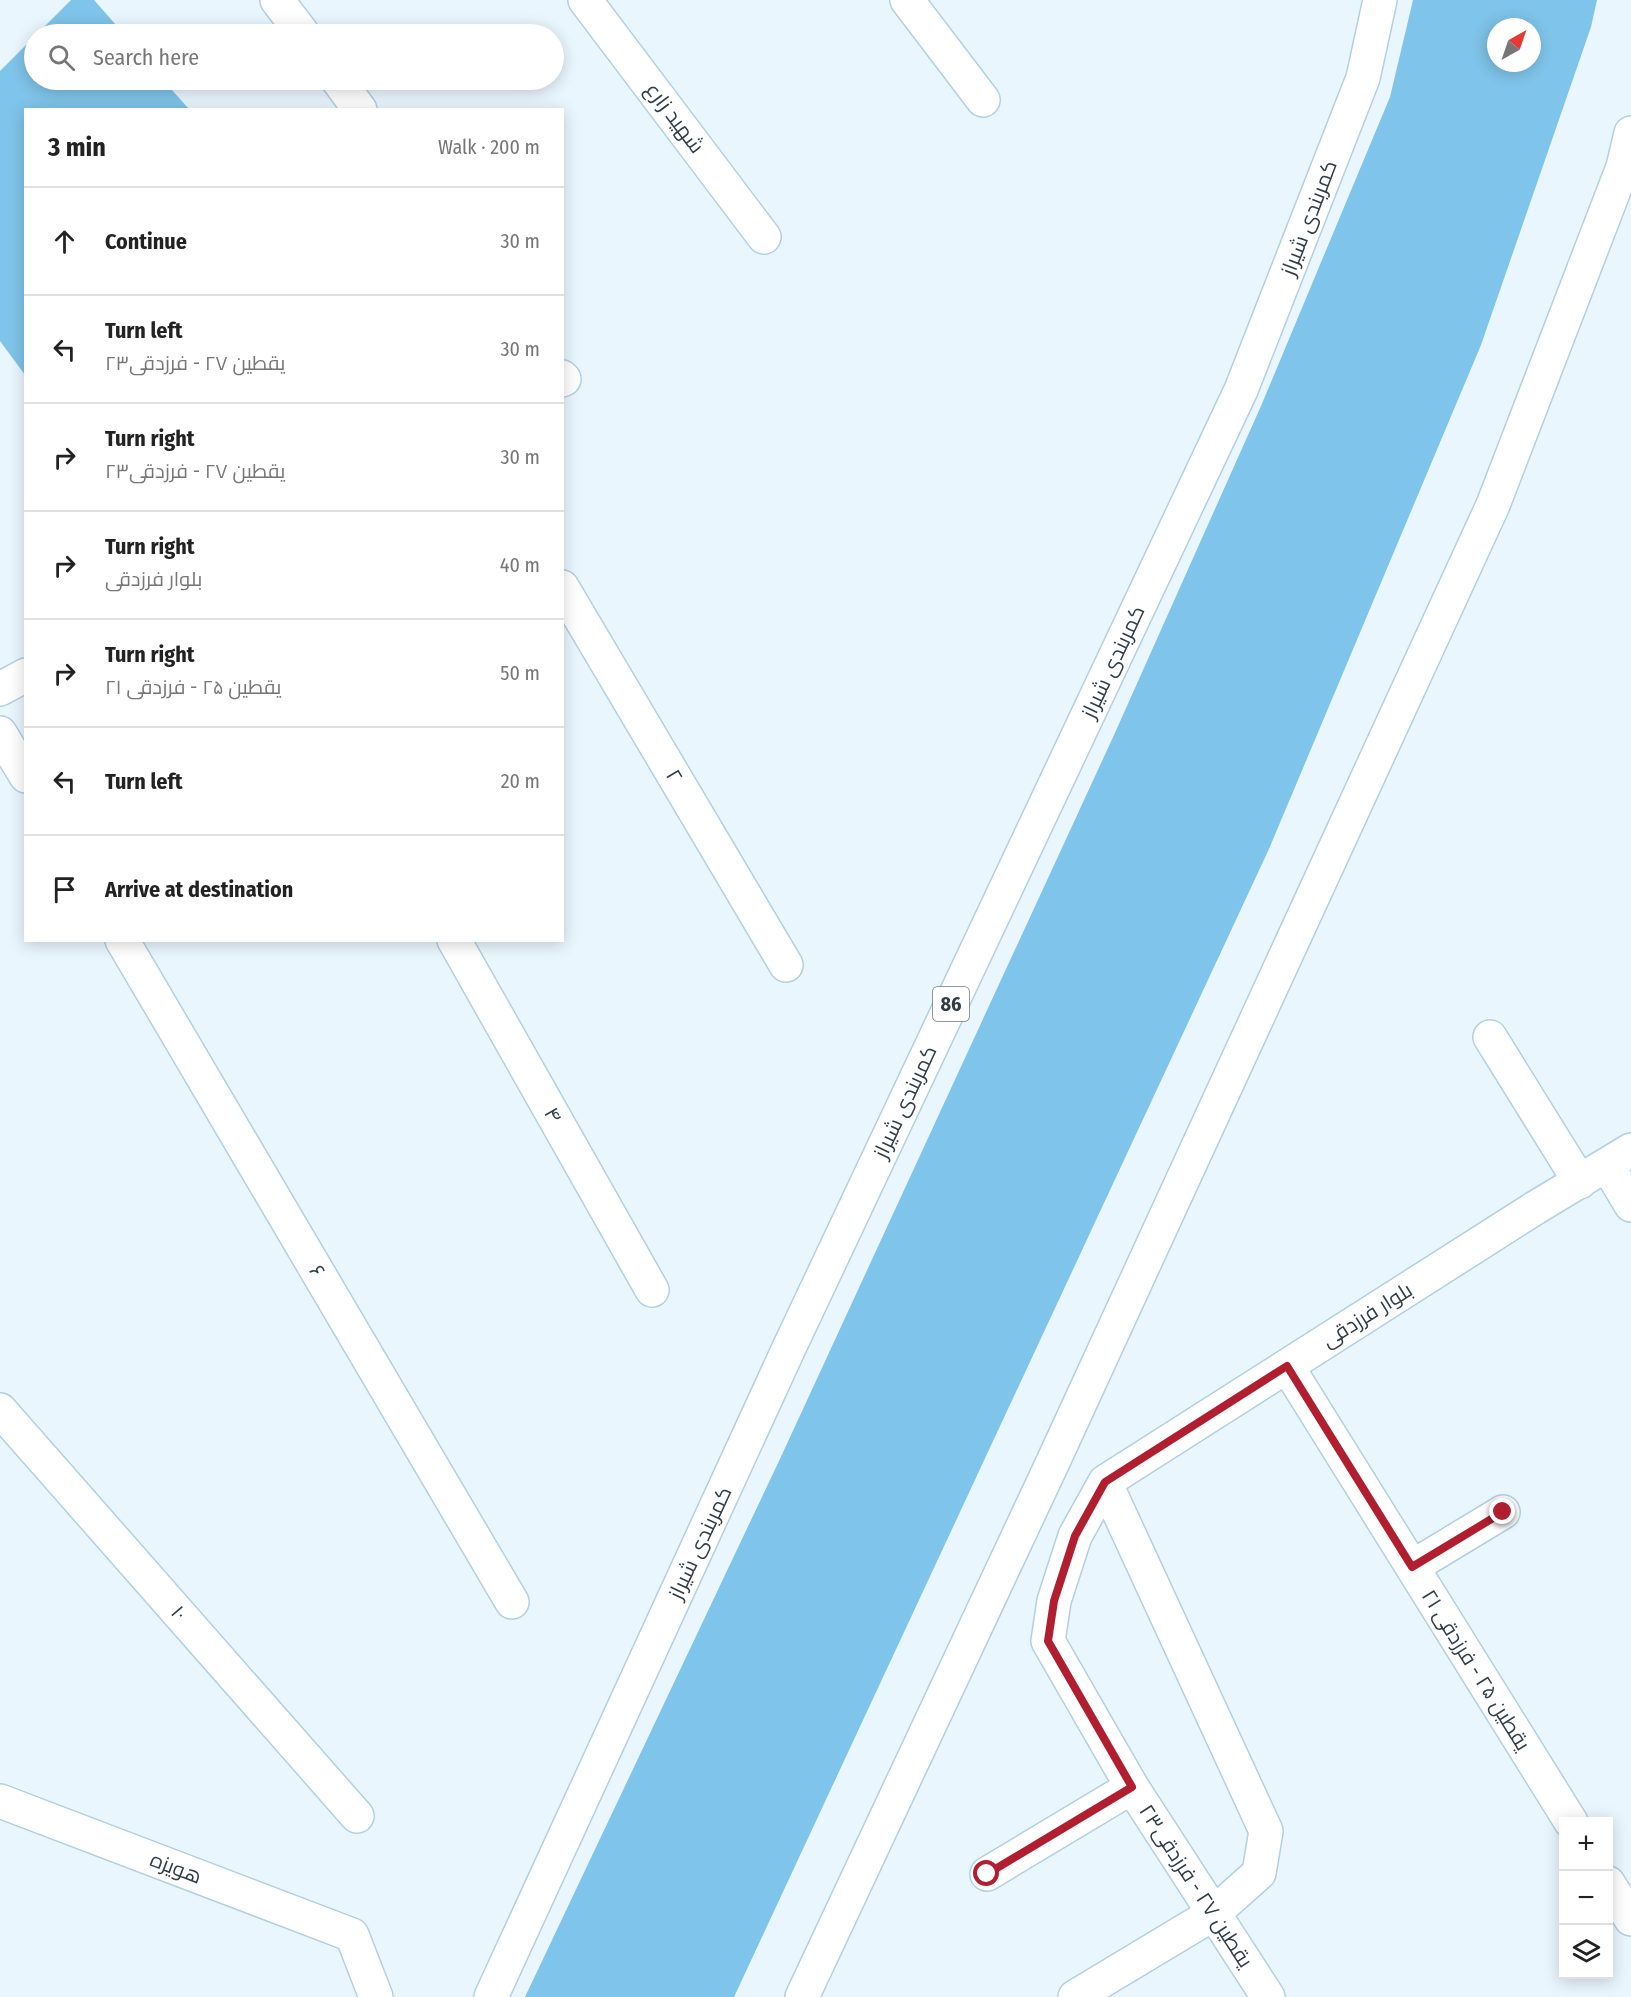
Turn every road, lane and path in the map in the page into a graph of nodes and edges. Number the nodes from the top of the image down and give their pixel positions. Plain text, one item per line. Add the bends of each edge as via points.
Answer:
1 (277, 0) edge
2 (585, 0) edge
3 (907, 0) edge
4 (1380, 0) edge
5 (295, 24) edge
6 (345, 90) edge
7 (983, 100) dead end
8 (359, 108) edge
9 (1631, 133) edge
10 (764, 237) dead end
11 (564, 590) edge
12 (24, 676) edge
13 (0, 689) edge
14 (0, 733) edge
15 (24, 773) edge
16 (123, 942) edge
17 (455, 942) edge
18 (786, 965) dead end
19 (1490, 1037) dead end
20 (1619, 1158) edge
21 (1580, 1182) junction
22 (1631, 1205) edge
23 (652, 1290) dead end
24 (1287, 1366) junction
25 (0, 1410) edge
26 (1105, 1482) junction
27 (1503, 1512) dead end
28 (1412, 1567) junction
29 (512, 1602) dead end
30 (1132, 1787) junction
31 (0, 1802) edge
32 (357, 1816) dead end
33 (1568, 1817) edge
34 (987, 1874) dead end
35 (1613, 1891) edge
36 (1214, 1914) junction
37 (1631, 1919) edge
38 (376, 1997) edge
39 (491, 1997) edge
40 (802, 1997) edge
41 (1075, 1997) edge
42 (1268, 1997) edge

1 - 5 main road
2 - 10 main road, شهید زارع
3 - 7 main road
4 - 39 main road, کمربندی شیراز / 86 via 1363,78 1241,390 789,1348
6 - 8 main road
9 - 40 main road via 1623,167 1493,505
11 - 18 main road, ۲
12 - 13 main road
14 - 15 main road
16 - 29 main road, ۶
17 - 23 main road, ۴
19 - 21 main road
20 - 21 main road, بلوار فرزدقی
20 - 22 main road
21 - 24 main road, بلوار فرزدقی
24 - 26 main road, بلوار فرزدقی
24 - 28 main road, یقطین ۲۵ - فرزدقی ۲۱
25 - 32 main road, ۱۰
26 - 30 main road, یقطین ۲۷ - فرزدقی۲۳ via 1075,1536 1054,1601 1048,1641
26 - 36 main road via 1266,1831 1260,1873
27 - 28 main road
28 - 33 main road, یقطین ۲۵ - فرزدقی ۲۱
30 - 34 main road
30 - 36 main road, یقطین ۲۷ - فرزدقی۲۳
31 - 38 main road, هویزه via 352,1935
35 - 37 main road
36 - 41 main road
36 - 42 main road, یقطین ۲۷ - فرزدقی۲۳

